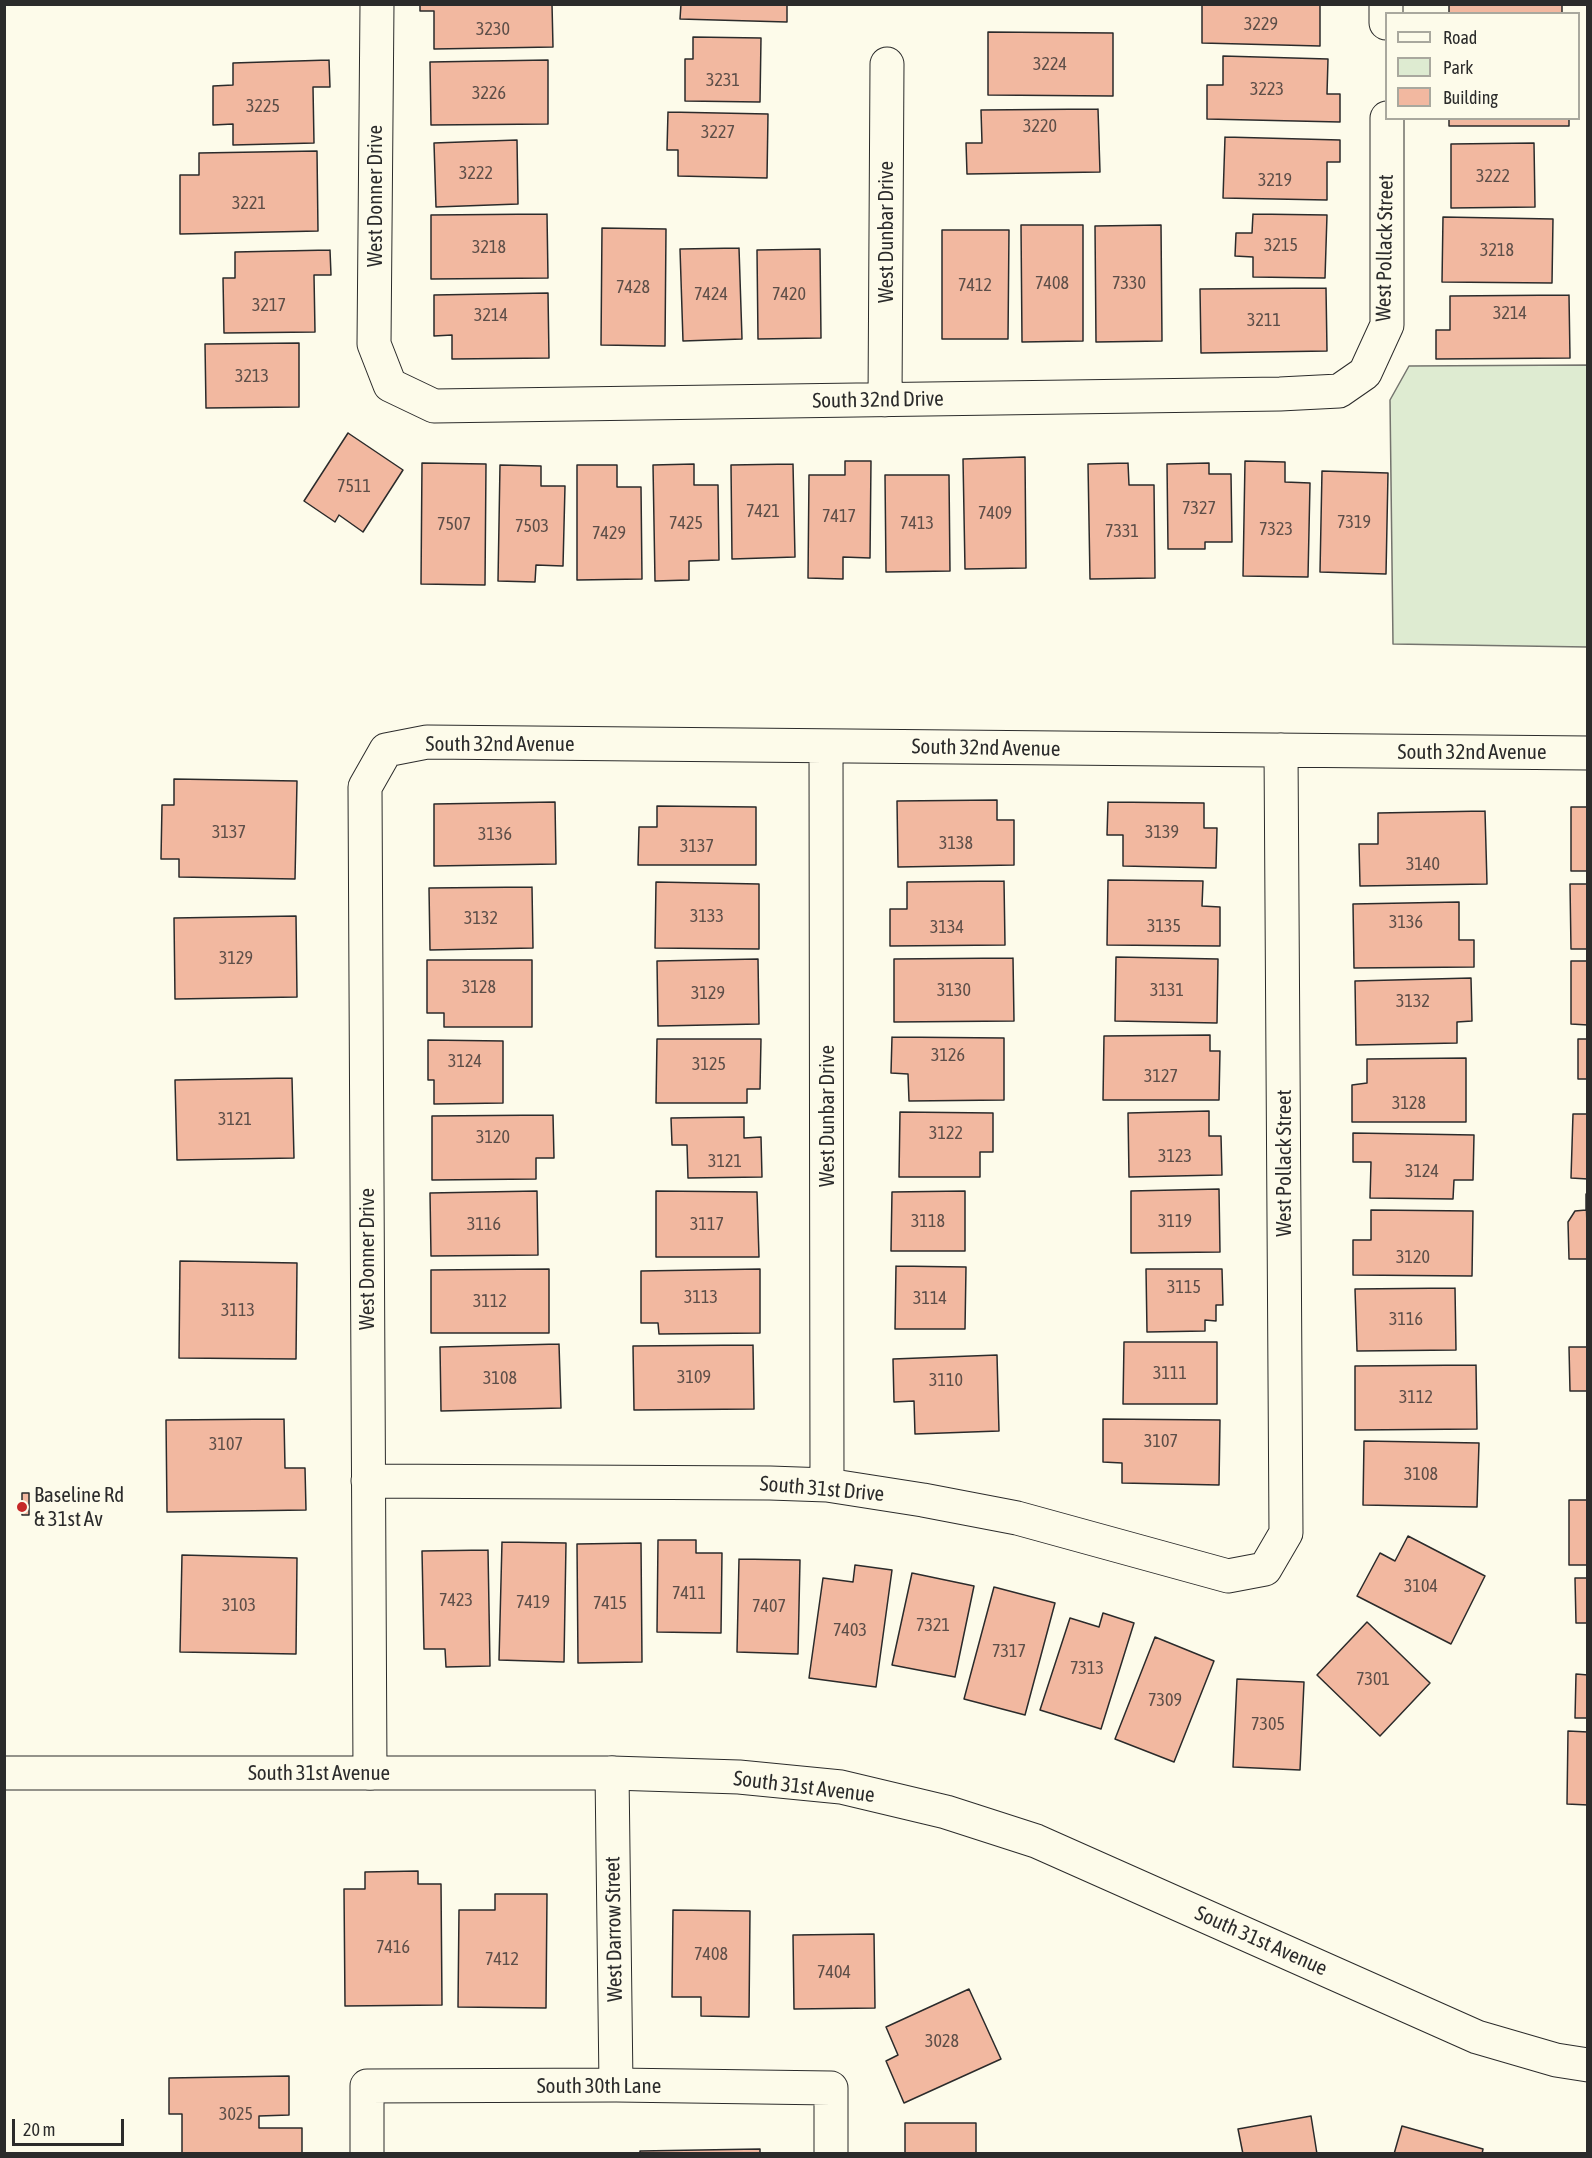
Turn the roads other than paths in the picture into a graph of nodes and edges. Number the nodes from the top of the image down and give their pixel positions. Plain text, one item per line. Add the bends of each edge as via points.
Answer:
1 (376, 4) edge
2 (887, 64) dead end
3 (1387, 120) edge
4 (1365, 374) joint
5 (390, 385) joint
6 (885, 400) junction
7 (826, 746) junction
8 (386, 750) joint
9 (1281, 750) junction
10 (1587, 753) edge
11 (368, 1481) junction
12 (827, 1485) junction
13 (1265, 1569) joint
14 (4, 1773) edge
15 (370, 1773) junction
16 (612, 1773) junction
17 (1587, 2065) edge
18 (616, 2085) junction
19 (367, 2154) edge
20 (831, 2154) edge

1 - 5 street, West Donner Drive via 374,344
2 - 6 street, West Dunbar Drive
3 - 4 street, West Pollack Street via 1387,325
4 - 6 street, South 32nd Drive via 1339,391
5 - 6 street, South 32nd Drive via 434,406
7 - 8 street, South 32nd Avenue via 427,742
7 - 9 street, South 32nd Avenue
7 - 12 street, West Dunbar Drive
8 - 11 street, West Donner Drive via 365,788
9 - 10 street, South 32nd Avenue
9 - 13 street, West Pollack Street via 1286,1533
11 - 12 street, South 31st Drive
11 - 15 street, West Donner Drive
12 - 13 street, South 31st Drive via 1017,1518 1228,1576
14 - 15 street, South 31st Avenue
15 - 16 street, South 31st Avenue
16 - 17 street, South 31st Avenue via 739,1777 841,1787 946,1812 1036,1840 1477,2037
16 - 18 street, West Darrow Street
18 - 19 street, South 30th Lane via 367,2086
18 - 20 street, South 30th Lane via 831,2088

